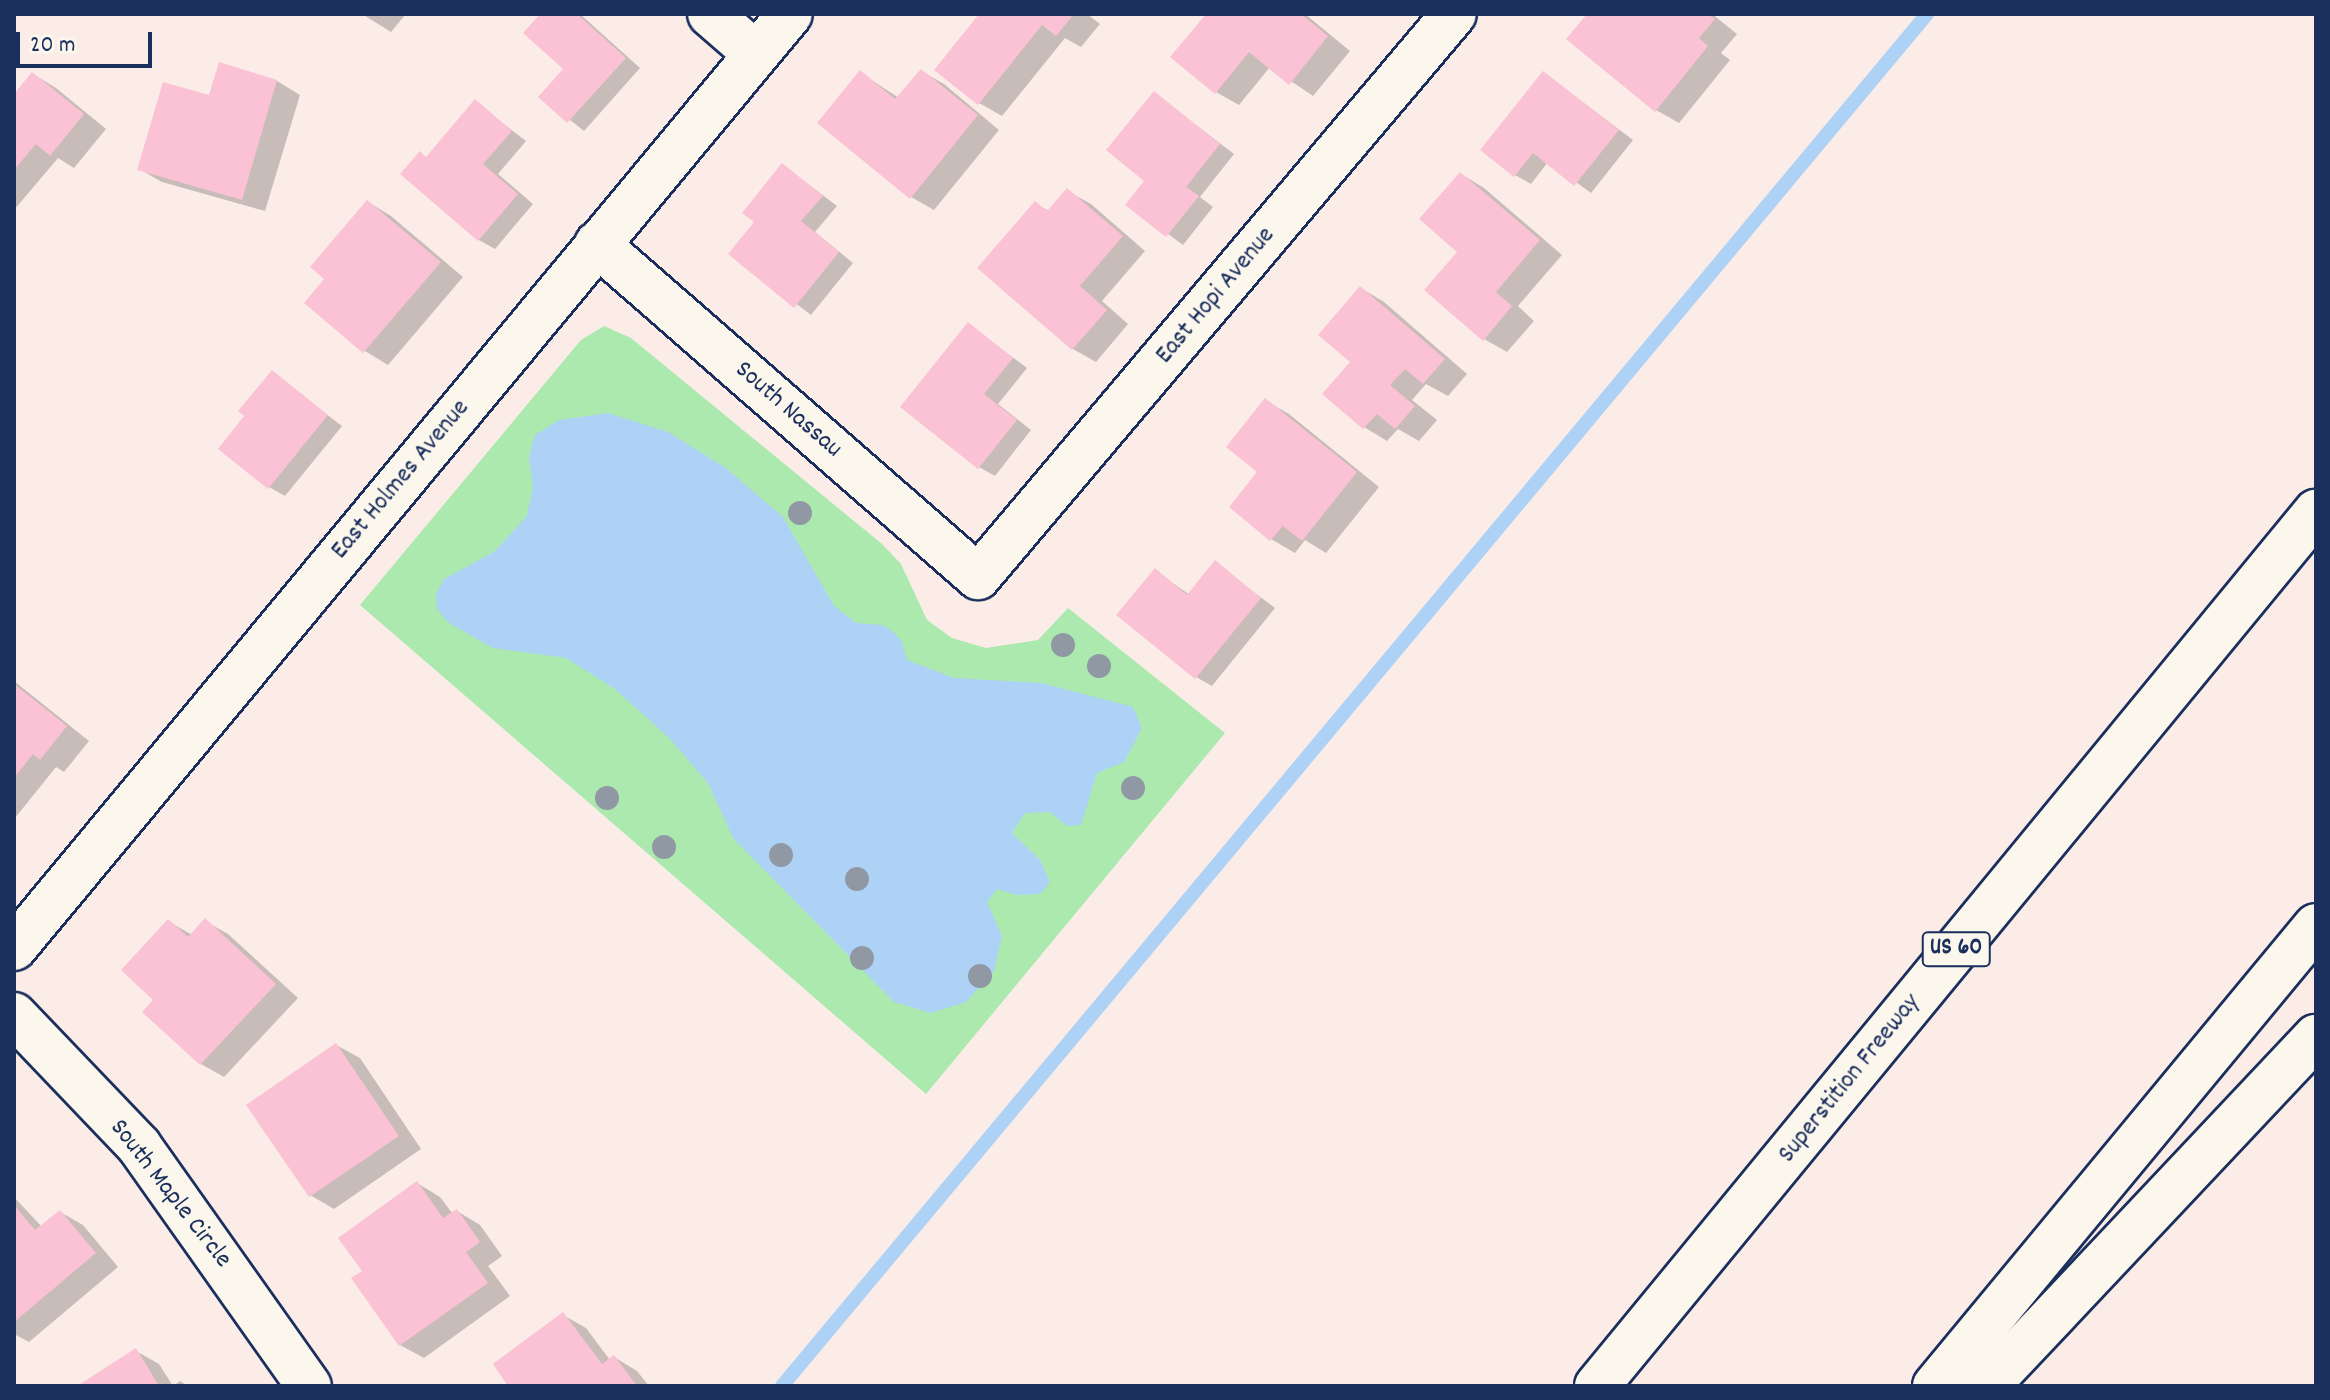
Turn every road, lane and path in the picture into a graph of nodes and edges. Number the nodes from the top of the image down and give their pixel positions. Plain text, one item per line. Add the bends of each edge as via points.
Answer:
1 (710, 14) edge
2 (790, 14) edge
3 (1454, 14) edge
4 (756, 54) junction
5 (597, 244) junction
6 (2316, 512) edge
7 (978, 577) joint
8 (2316, 926) edge
9 (14, 948) edge
10 (14, 1015) edge
11 (2316, 1037) edge
12 (309, 1386) edge
13 (1597, 1386) edge
14 (1935, 1386) edge
15 (1987, 1386) edge

1 - 4 main road
2 - 4 main road, East Holmes Avenue
3 - 7 main road, East Hopi Avenue
4 - 5 main road, East Holmes Avenue
5 - 7 main road, South Nassau
5 - 9 main road, East Holmes Avenue
6 - 13 main road, Superstition Freeway / US 60
8 - 14 main road
10 - 12 main road, South Maple Circle via 139,1146
11 - 15 main road

